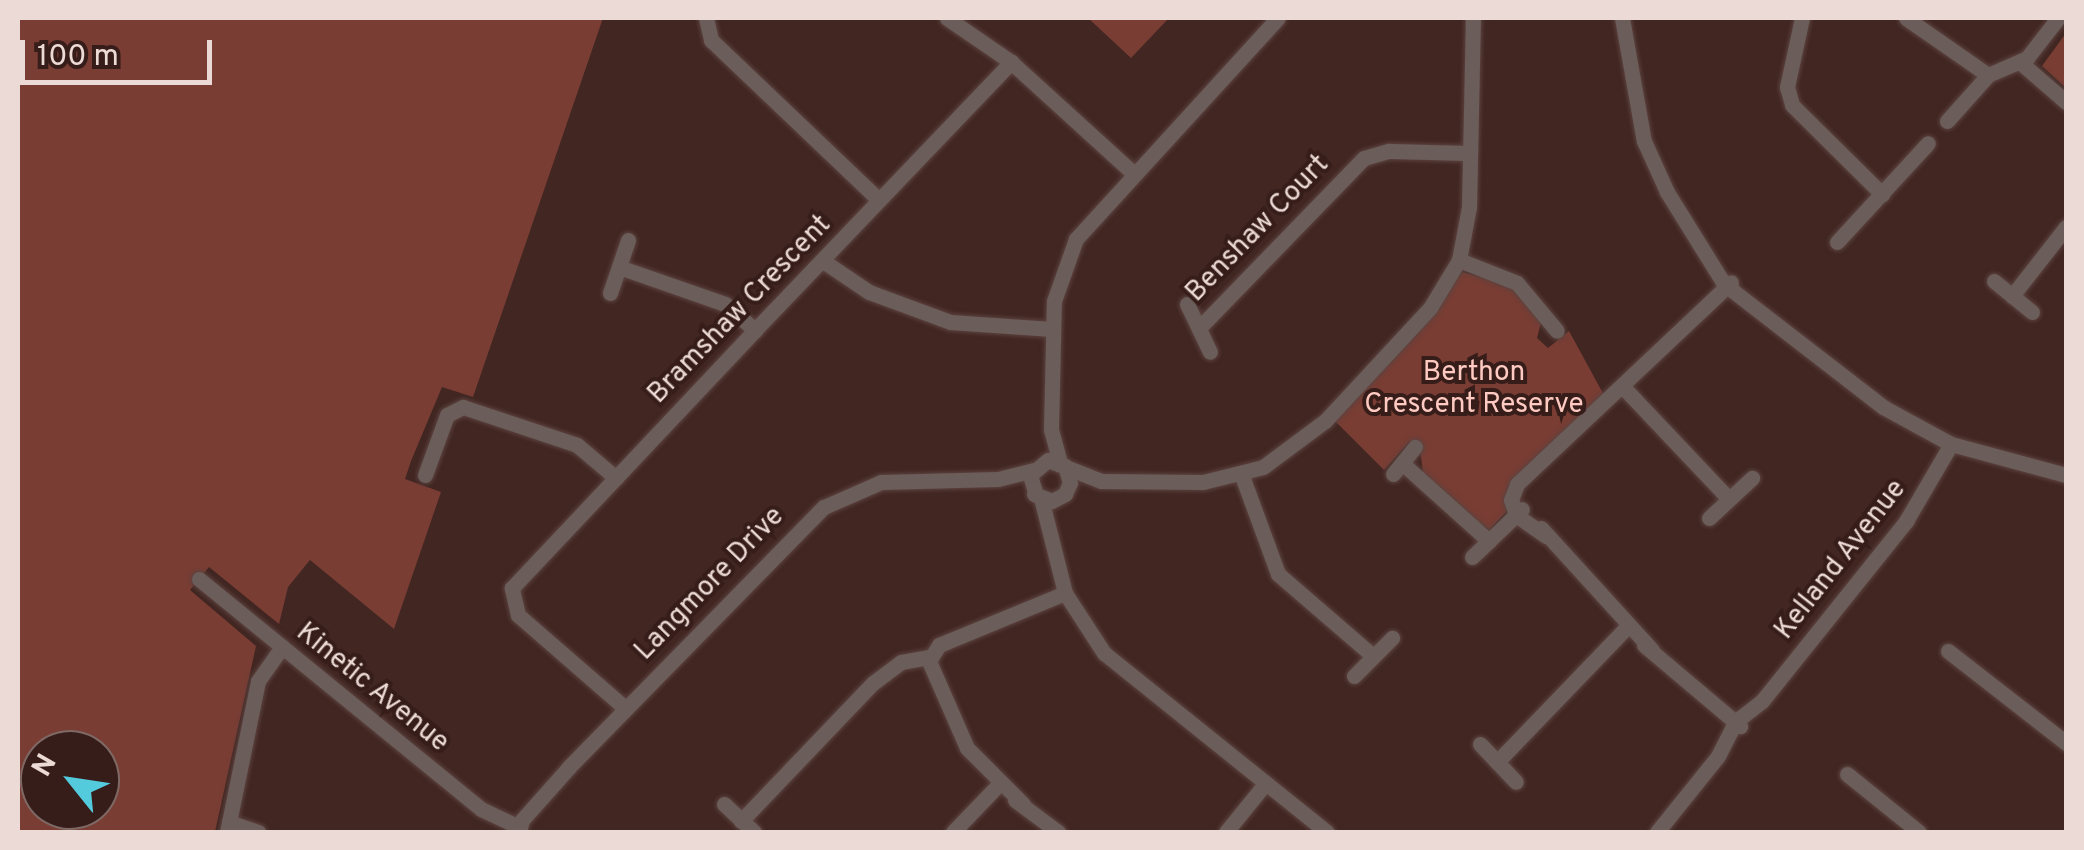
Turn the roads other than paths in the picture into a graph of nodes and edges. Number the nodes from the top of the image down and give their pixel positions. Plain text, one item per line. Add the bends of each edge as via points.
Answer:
1 (706, 18) edge
2 (947, 18) edge
3 (1278, 18) edge
4 (1474, 18) edge
5 (1622, 18) edge
6 (1802, 18) edge
7 (1906, 18) edge
8 (2058, 18) edge
9 (1011, 62) junction
10 (2020, 62) junction
11 (1988, 75) junction
12 (2066, 102) edge
13 (1948, 120) dead end
14 (1928, 144) dead end
15 (1470, 153) junction
16 (1132, 172) junction
17 (1882, 194) junction
18 (879, 200) junction
19 (2066, 227) edge
20 (628, 240) dead end
21 (1837, 242) dead end
22 (1459, 260) junction
23 (822, 261) junction
24 (619, 267) junction
25 (1994, 280) dead end
26 (1728, 284) junction
27 (610, 293) dead end
28 (2012, 296) junction
29 (1187, 304) dead end
30 (2032, 312) dead end
31 (1200, 327) junction
32 (1052, 329) junction
33 (755, 330) junction
34 (1557, 332) dead end
35 (1210, 352) dead end
36 (1624, 388) junction
37 (1050, 430) junction
38 (1951, 444) junction
39 (1415, 447) dead end
40 (1062, 464) junction
41 (1034, 468) junction
42 (424, 475) dead end
43 (1242, 476) junction
44 (2066, 476) edge
45 (616, 478) junction
46 (1752, 478) dead end
47 (998, 479) junction
48 (1101, 481) junction
49 (1063, 495) junction
50 (1038, 497) junction
51 (1728, 498) junction
52 (1519, 512) junction
53 (1709, 518) dead end
54 (1049, 530) junction
55 (1490, 541) junction
56 (1472, 558) dead end
57 (198, 580) dead end
58 (1065, 593) junction
59 (1626, 628) junction
60 (1392, 638) dead end
61 (282, 647) junction
62 (1948, 651) dead end
63 (1372, 656) junction
64 (930, 657) junction
65 (1354, 676) dead end
66 (625, 708) junction
67 (1738, 724) junction
68 (2066, 742) edge
69 (1480, 744) dead end
70 (1497, 762) junction
71 (1846, 774) dead end
72 (1516, 782) dead end
73 (996, 788) junction
74 (1262, 788) junction
75 (724, 804) dead end
76 (742, 820) junction
77 (228, 827) edge
78 (519, 830) edge
79 (258, 832) edge
80 (754, 832) edge
81 (953, 832) edge
82 (1058, 832) edge
83 (1226, 832) edge
84 (1327, 832) edge
85 (1657, 832) edge
86 (1919, 832) edge

1 - 18 street via 711,40
2 - 9 street
3 - 16 street
4 - 15 street
5 - 26 street via 1644,141 1666,192
6 - 17 street via 1787,87 1792,106
7 - 11 street
8 - 10 street
9 - 16 street
9 - 18 street, Bramshaw Crescent
10 - 11 street
10 - 12 street
11 - 13 street
14 - 17 street
15 - 22 street
15 - 31 street, Benshaw Court via 1389,151 1364,158
16 - 32 street via 1076,239 1054,301
17 - 21 street
18 - 23 street, Bramshaw Crescent
19 - 28 street
20 - 24 street
22 - 34 street via 1517,283
22 - 43 street via 1430,308 1325,420 1279,459
23 - 32 street via 869,292 950,322
23 - 33 street, Bramshaw Crescent
24 - 27 street
24 - 33 street via 715,300
25 - 28 street
26 - 36 street
26 - 38 street via 1883,407
28 - 30 street
29 - 31 street, Benshaw Court
31 - 35 street, Benshaw Court
32 - 37 street
33 - 45 street, Bramshaw Crescent
36 - 51 street
36 - 52 street via 1534,472
37 - 40 street
37 - 41 street
38 - 44 street
38 - 67 street, Kelland Avenue via 1906,522 1754,718
39 - 55 street via 1397,469
40 - 41 street, Langmore Drive
40 - 48 street
40 - 49 street via 1070,483
41 - 47 street, Langmore Drive
41 - 50 street
42 - 45 street via 448,415 462,407 577,445
43 - 48 street
43 - 63 street via 1278,574
45 - 66 street, Bramshaw Crescent via 518,580 510,598 518,615
46 - 51 street
47 - 50 street, Langmore Drive
47 - 66 street, Langmore Drive via 880,482 824,507
48 - 49 street
49 - 50 street
49 - 54 street
50 - 54 street
51 - 53 street
52 - 55 street
52 - 59 street
54 - 58 street
55 - 56 street
57 - 61 street, Kinetic Avenue
58 - 64 street via 940,645
58 - 74 street via 1104,653
59 - 67 street
59 - 70 street
60 - 63 street
61 - 77 street via 258,681
61 - 78 street, Kinetic Avenue via 481,809
62 - 68 street
63 - 65 street
64 - 73 street via 958,734
64 - 76 street via 900,662 873,683
66 - 78 street, Langmore Drive
67 - 85 street, Kelland Avenue
69 - 70 street
70 - 72 street
71 - 86 street
73 - 81 street
73 - 82 street
74 - 83 street
74 - 84 street
75 - 76 street
76 - 80 street
77 - 79 street

